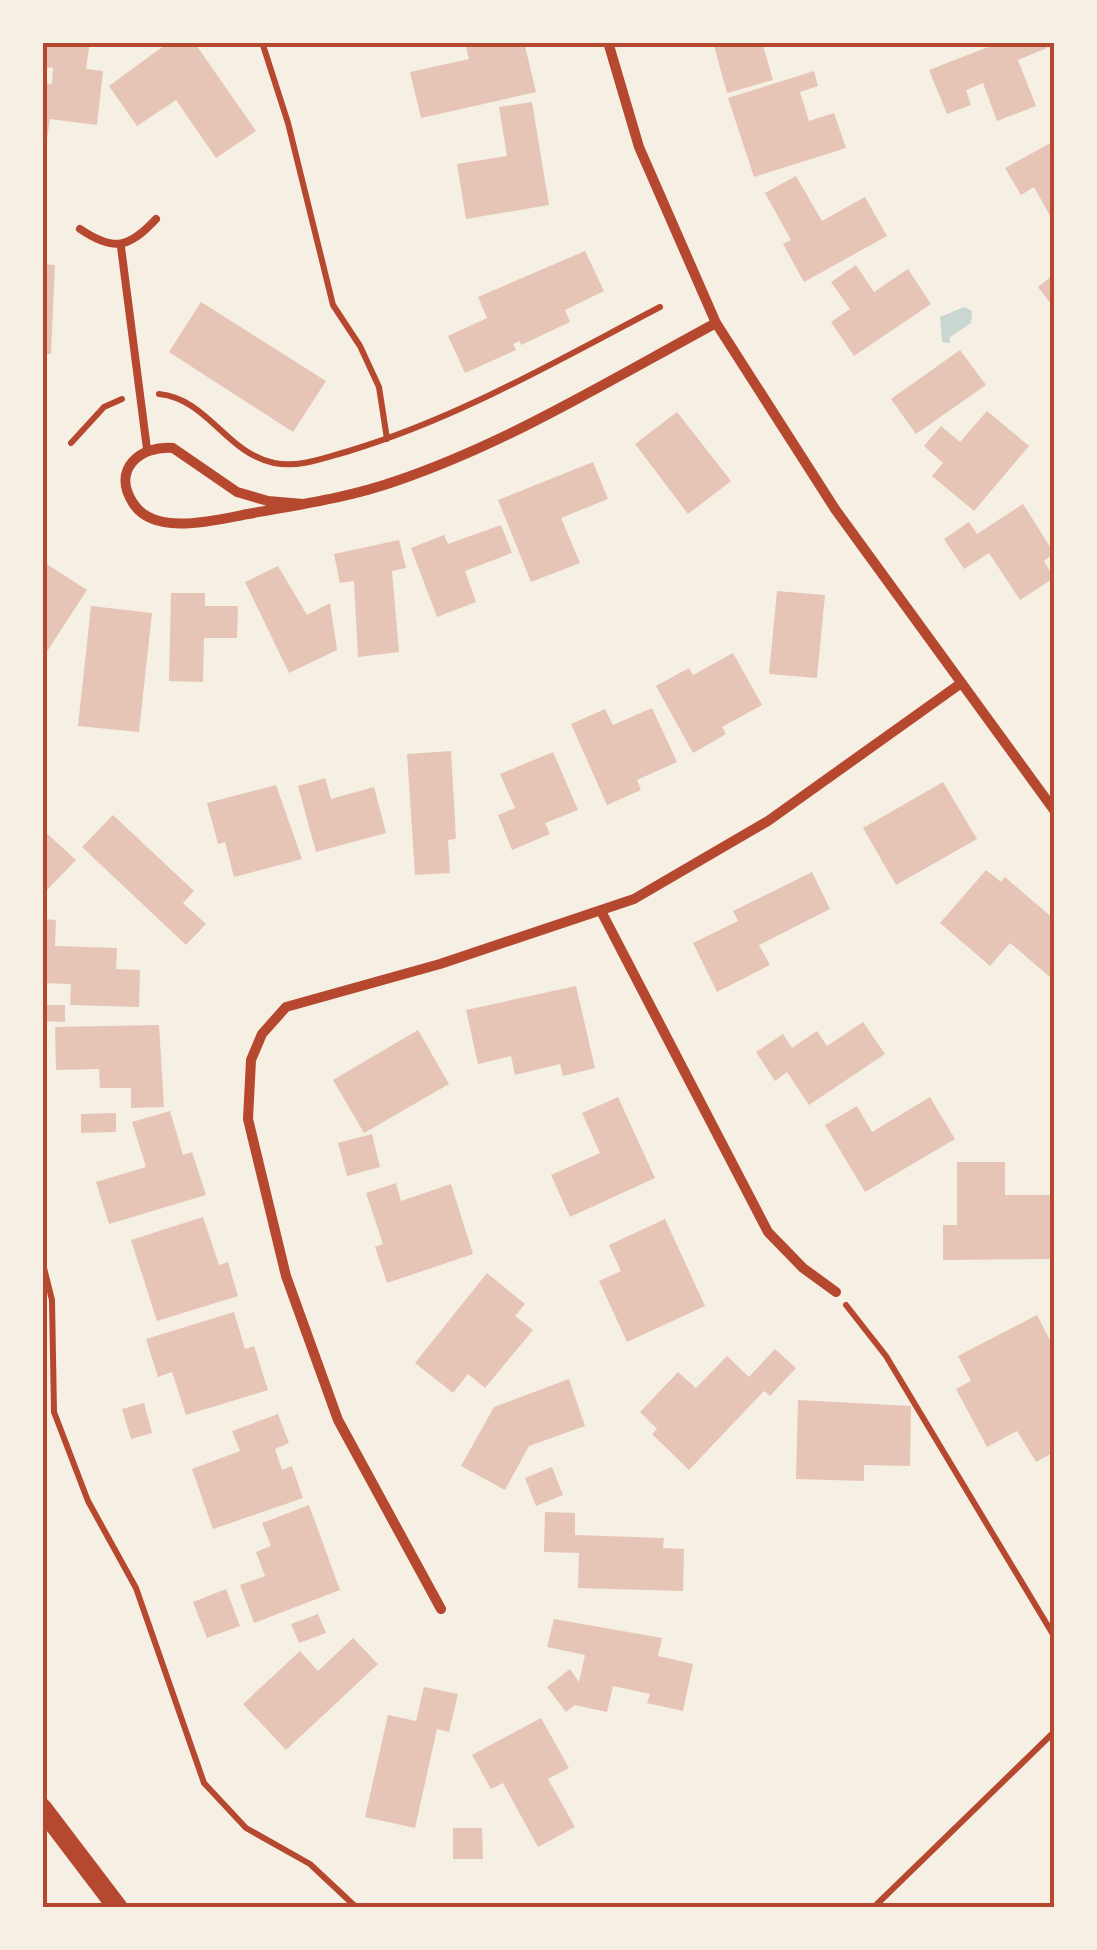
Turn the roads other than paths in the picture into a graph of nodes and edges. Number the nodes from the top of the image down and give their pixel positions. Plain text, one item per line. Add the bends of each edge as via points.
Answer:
1 (608, 42) edge
2 (156, 219) dead end
3 (80, 229) dead end
4 (120, 247) junction
5 (716, 323) junction
6 (147, 449) junction
7 (303, 504) junction
8 (960, 684) junction
9 (1054, 810) edge
10 (602, 913) junction
11 (836, 1292) road end
12 (440, 1608) dead end
13 (42, 1808) edge
14 (118, 1908) edge

1 - 5 street via 639,147
2 - 4 lane
3 - 4 lane
4 - 6 lane
5 - 7 street via 461,456 393,482
5 - 8 street via 835,510
6 - 7 street via 180,449 246,496
6 - 7 street via 128,466 127,489 139,510 158,520 222,519
8 - 9 street
8 - 10 street via 711,858
10 - 11 street via 768,1232
10 - 12 street via 286,1007 262,1034 251,1060 248,1119 286,1276 338,1420
13 - 14 main road

